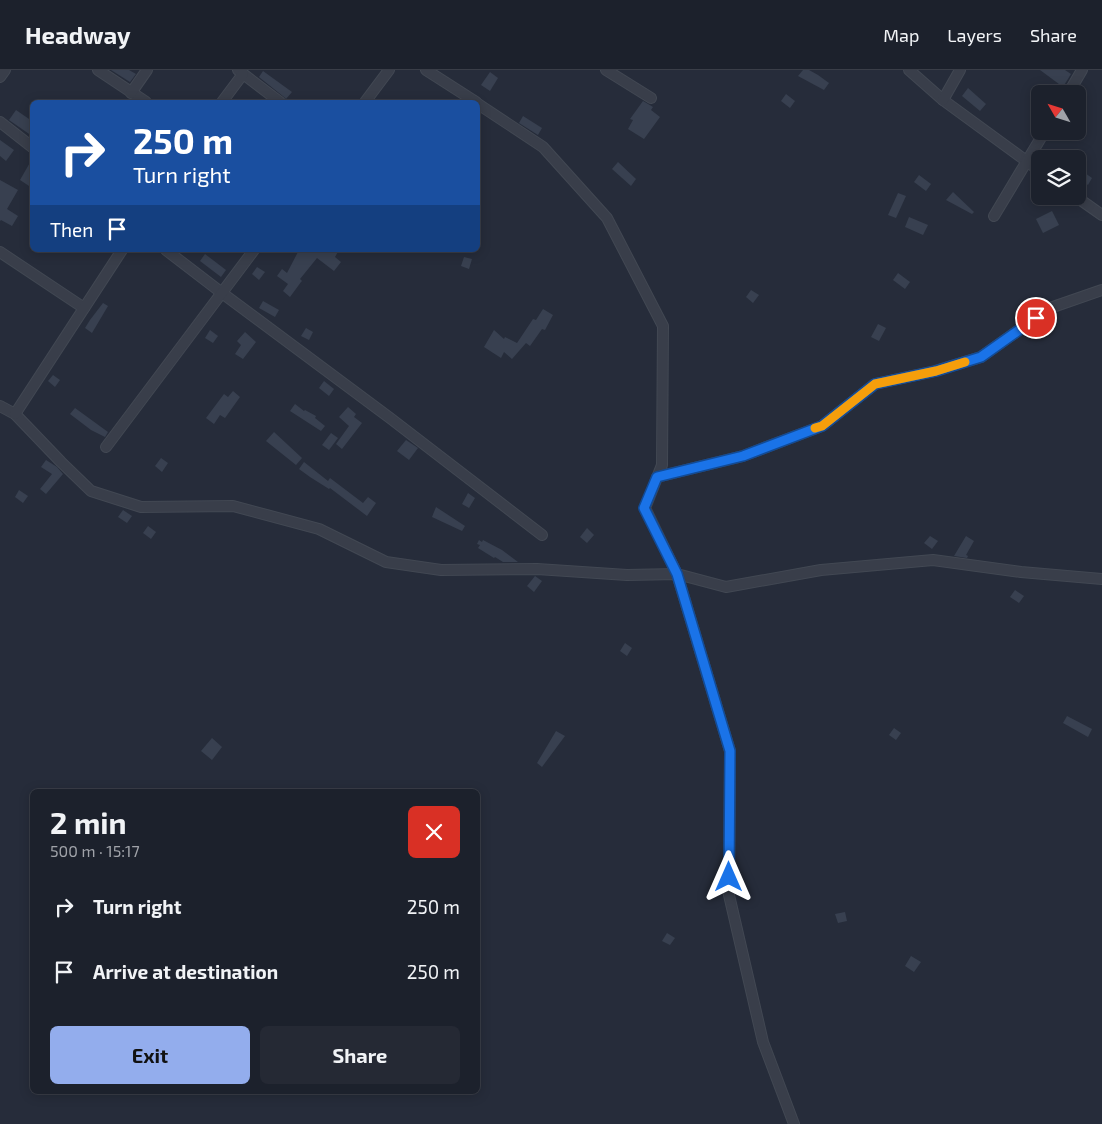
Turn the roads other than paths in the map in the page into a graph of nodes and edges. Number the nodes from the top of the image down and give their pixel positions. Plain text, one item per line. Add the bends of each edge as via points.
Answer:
1 (5, 70) edge
2 (98, 70) edge
3 (147, 70) edge
4 (389, 70) edge
5 (426, 70) edge
6 (606, 70) edge
7 (908, 70) edge
8 (960, 70) edge
9 (1082, 70) edge
10 (240, 72) edge
11 (0, 77) edge
12 (1073, 85) edge
13 (132, 93) junction
14 (651, 98) dead end
15 (143, 100) edge
16 (223, 100) edge
17 (277, 100) edge
18 (366, 100) edge
19 (471, 100) edge
20 (942, 100) junction
21 (480, 106) edge
22 (0, 122) edge
23 (1039, 140) edge
24 (30, 145) edge
25 (1026, 162) junction
26 (1031, 165) edge
27 (1086, 204) edge
28 (1102, 215) edge
29 (994, 216) dead end
30 (0, 252) edge
31 (121, 252) edge
32 (169, 252) edge
33 (253, 252) edge
34 (1102, 290) edge
35 (222, 293) junction
36 (84, 308) junction
37 (0, 406) edge
38 (15, 414) junction
39 (106, 447) dead end
40 (657, 477) junction
41 (542, 535) dead end
42 (677, 574) junction
43 (1102, 579) edge
44 (794, 1124) edge

1 - 11 street
2 - 13 street
3 - 13 street
4 - 18 street
5 - 19 street
6 - 14 street
7 - 20 street
8 - 20 street
9 - 12 street
10 - 16 street
10 - 17 street
13 - 15 street
20 - 25 street
21 - 40 street via 544,147 607,218 663,326 662,464
22 - 24 street
23 - 25 street
25 - 26 street
25 - 29 street
27 - 28 street
30 - 36 street
31 - 36 street
32 - 35 street
33 - 35 street
34 - 40 street via 1050,308 981,357 875,384 822,426 743,456
35 - 39 street
35 - 41 street
36 - 38 street
37 - 38 street
38 - 42 street via 91,491 140,506 233,506 319,529 386,562 440,570 537,569 627,575
40 - 42 street via 644,508
42 - 43 street via 726,587 821,570 933,560
42 - 44 street via 730,751 729,895 763,1042

